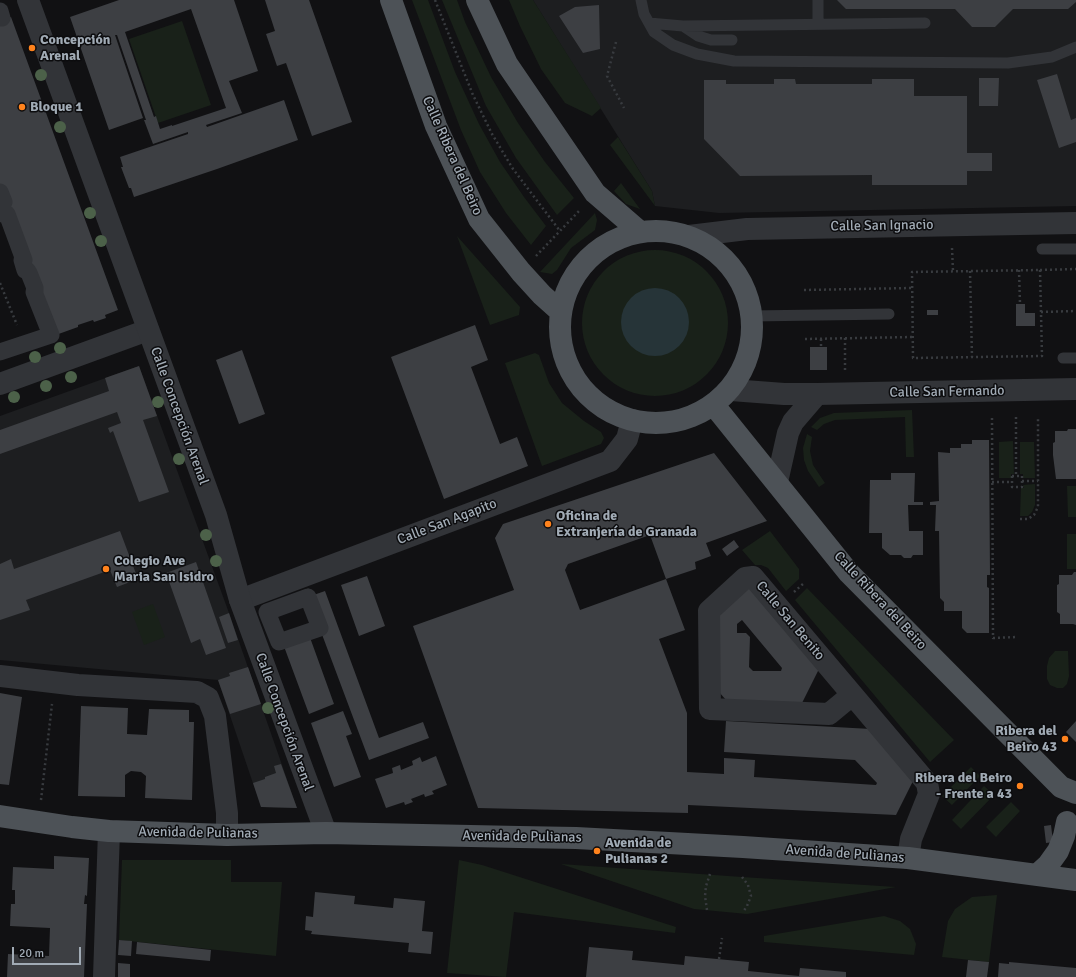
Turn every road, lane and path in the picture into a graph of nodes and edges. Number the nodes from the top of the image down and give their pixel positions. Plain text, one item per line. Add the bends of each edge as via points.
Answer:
1 (28, 0) edge
2 (391, 0) edge
3 (435, 0) edge
4 (477, 0) edge
5 (641, 0) edge
6 (818, 0) edge
7 (0, 11) edge
8 (0, 18) edge
9 (649, 23) junction
10 (926, 23) dead end
11 (818, 24) junction
12 (683, 26) junction
13 (732, 40) dead end
14 (616, 42) dead end
15 (1076, 47) edge
16 (624, 108) dead end
17 (0, 192) edge
18 (583, 206) dead end
19 (1076, 223) edge
20 (560, 231) junction
21 (639, 232) junction
22 (689, 236) junction
23 (952, 245) dead end
24 (1042, 249) dead end
25 (1076, 249) edge
26 (533, 259) dead end
27 (1076, 269) edge
28 (1019, 270) junction
29 (1040, 270) junction
30 (953, 271) junction
31 (970, 271) junction
32 (0, 282) edge
33 (912, 288) junction
34 (804, 290) dead end
35 (1020, 304) dead end
36 (1076, 311) edge
37 (561, 312) junction
38 (1041, 312) junction
39 (889, 314) dead end
40 (751, 316) junction
41 (148, 330) junction
42 (913, 337) junction
43 (821, 338) junction
44 (845, 338) junction
45 (805, 339) dead end
46 (24, 343) junction
47 (821, 347) dead end
48 (0, 352) edge
49 (972, 357) junction
50 (1063, 358) dead end
51 (1076, 358) edge
52 (846, 373) dead end
53 (0, 384) edge
54 (1076, 389) edge
55 (731, 390) junction
56 (817, 394) junction
57 (713, 404) junction
58 (1016, 417) dead end
59 (1038, 417) dead end
60 (992, 418) dead end
61 (632, 420) junction
62 (1016, 476) junction
63 (1022, 481) junction
64 (1038, 481) junction
65 (777, 482) junction
66 (992, 482) junction
67 (1012, 482) junction
68 (1020, 519) dead end
69 (240, 600) junction
70 (1018, 637) dead end
71 (0, 676) edge
72 (852, 695) junction
73 (52, 702) dead end
74 (1069, 790) edge
75 (41, 801) dead end
76 (0, 816) edge
77 (1071, 830) edge
78 (110, 831) junction
79 (326, 833) junction
80 (227, 835) junction
81 (908, 858) junction
82 (710, 874) dead end
83 (1037, 875) junction
84 (742, 877) dead end
85 (1076, 880) edge
86 (707, 910) dead end
87 (743, 912) dead end
88 (722, 938) dead end
89 (719, 959) dead end
90 (104, 977) edge

1 - 41 street, Calle Concepción Arenal
2 - 37 main road, Calle Ribera del Beiro via 436,126 479,219 521,272
3 - 20 path via 473,95 492,134 513,169
4 - 21 main road via 507,64 595,193
5 - 9 lane
6 - 11 lane
7 - 8 street
9 - 12 lane
9 - 15 lane via 654,32 672,45 697,54 734,61 1008,63 1052,57
10 - 11 lane
11 - 12 lane
12 - 13 lane via 698,36 711,40
14 - 16 path via 607,76
17 - 46 street via 5,215 7,214 24,260 25,270 34,284 34,292 51,335
18 - 20 path
19 - 22 street, Calle San Ignacio via 747,229
20 - 26 path
21 - 22 main road via 668,231
21 - 37 main road via 606,244 586,259 565,293
22 - 40 main road via 716,251 733,270 744,290
23 - 30 path
24 - 25 lane
27 - 29 path
28 - 29 path
28 - 31 path
28 - 35 path
29 - 38 path
30 - 31 path
30 - 33 path via 912,272
31 - 49 path
32 - 46 path
33 - 34 path
33 - 42 path
36 - 38 path
37 - 61 main road via 563,355 578,384 600,405
38 - 49 path via 1042,356
39 - 40 lane
40 - 55 main road via 749,344
41 - 53 street
41 - 69 street, Calle Concepción Arenal via 216,515
42 - 44 path
42 - 49 path via 913,358
43 - 44 path
43 - 45 path
43 - 47 path
44 - 52 path
46 - 48 street
50 - 51 lane
54 - 56 street, Calle San Fernando
55 - 56 street, Calle San Fernando
55 - 57 main road
56 - 65 street via 793,422 788,433
57 - 61 main road via 700,414 682,419 658,423
57 - 65 main road, Calle Ribera del Beiro
58 - 62 path
59 - 64 path
60 - 66 path
61 - 69 street, Calle San Agapito via 627,439 610,460
62 - 63 path via 1022,476
62 - 67 path via 1012,476
63 - 64 path
63 - 67 path via 1022,487 1012,487
64 - 68 path via 1038,507 1034,515 1028,519
65 - 74 main road, Calle Ribera del Beiro via 849,573
66 - 67 path
66 - 70 path via 993,638
69 - 79 street, Calle Concepción Arenal
71 - 80 street via 78,685 197,692 208,698 215,716 227,813
72 - 72 street, Calle San Benito via 752,577 745,578 709,611 710,709 829,714
72 - 81 street, Calle San Benito via 927,783 929,794 911,839
73 - 75 path
74 - 77 main road, Calle Ribera del Beiro
76 - 78 main road, Avenida de Pulianas
77 - 83 main road, Calle Ribera del Beiro via 1064,836 1048,866
78 - 80 main road, Avenida de Pulianas
78 - 90 street
79 - 80 main road, Avenida de Pulianas
79 - 81 main road, Avenida de Pulianas via 576,838
81 - 83 main road, Avenida de Pulianas
82 - 86 path via 705,896
83 - 85 main road, Avenida de Pulianas
84 - 87 path via 748,885 750,896
88 - 89 path

